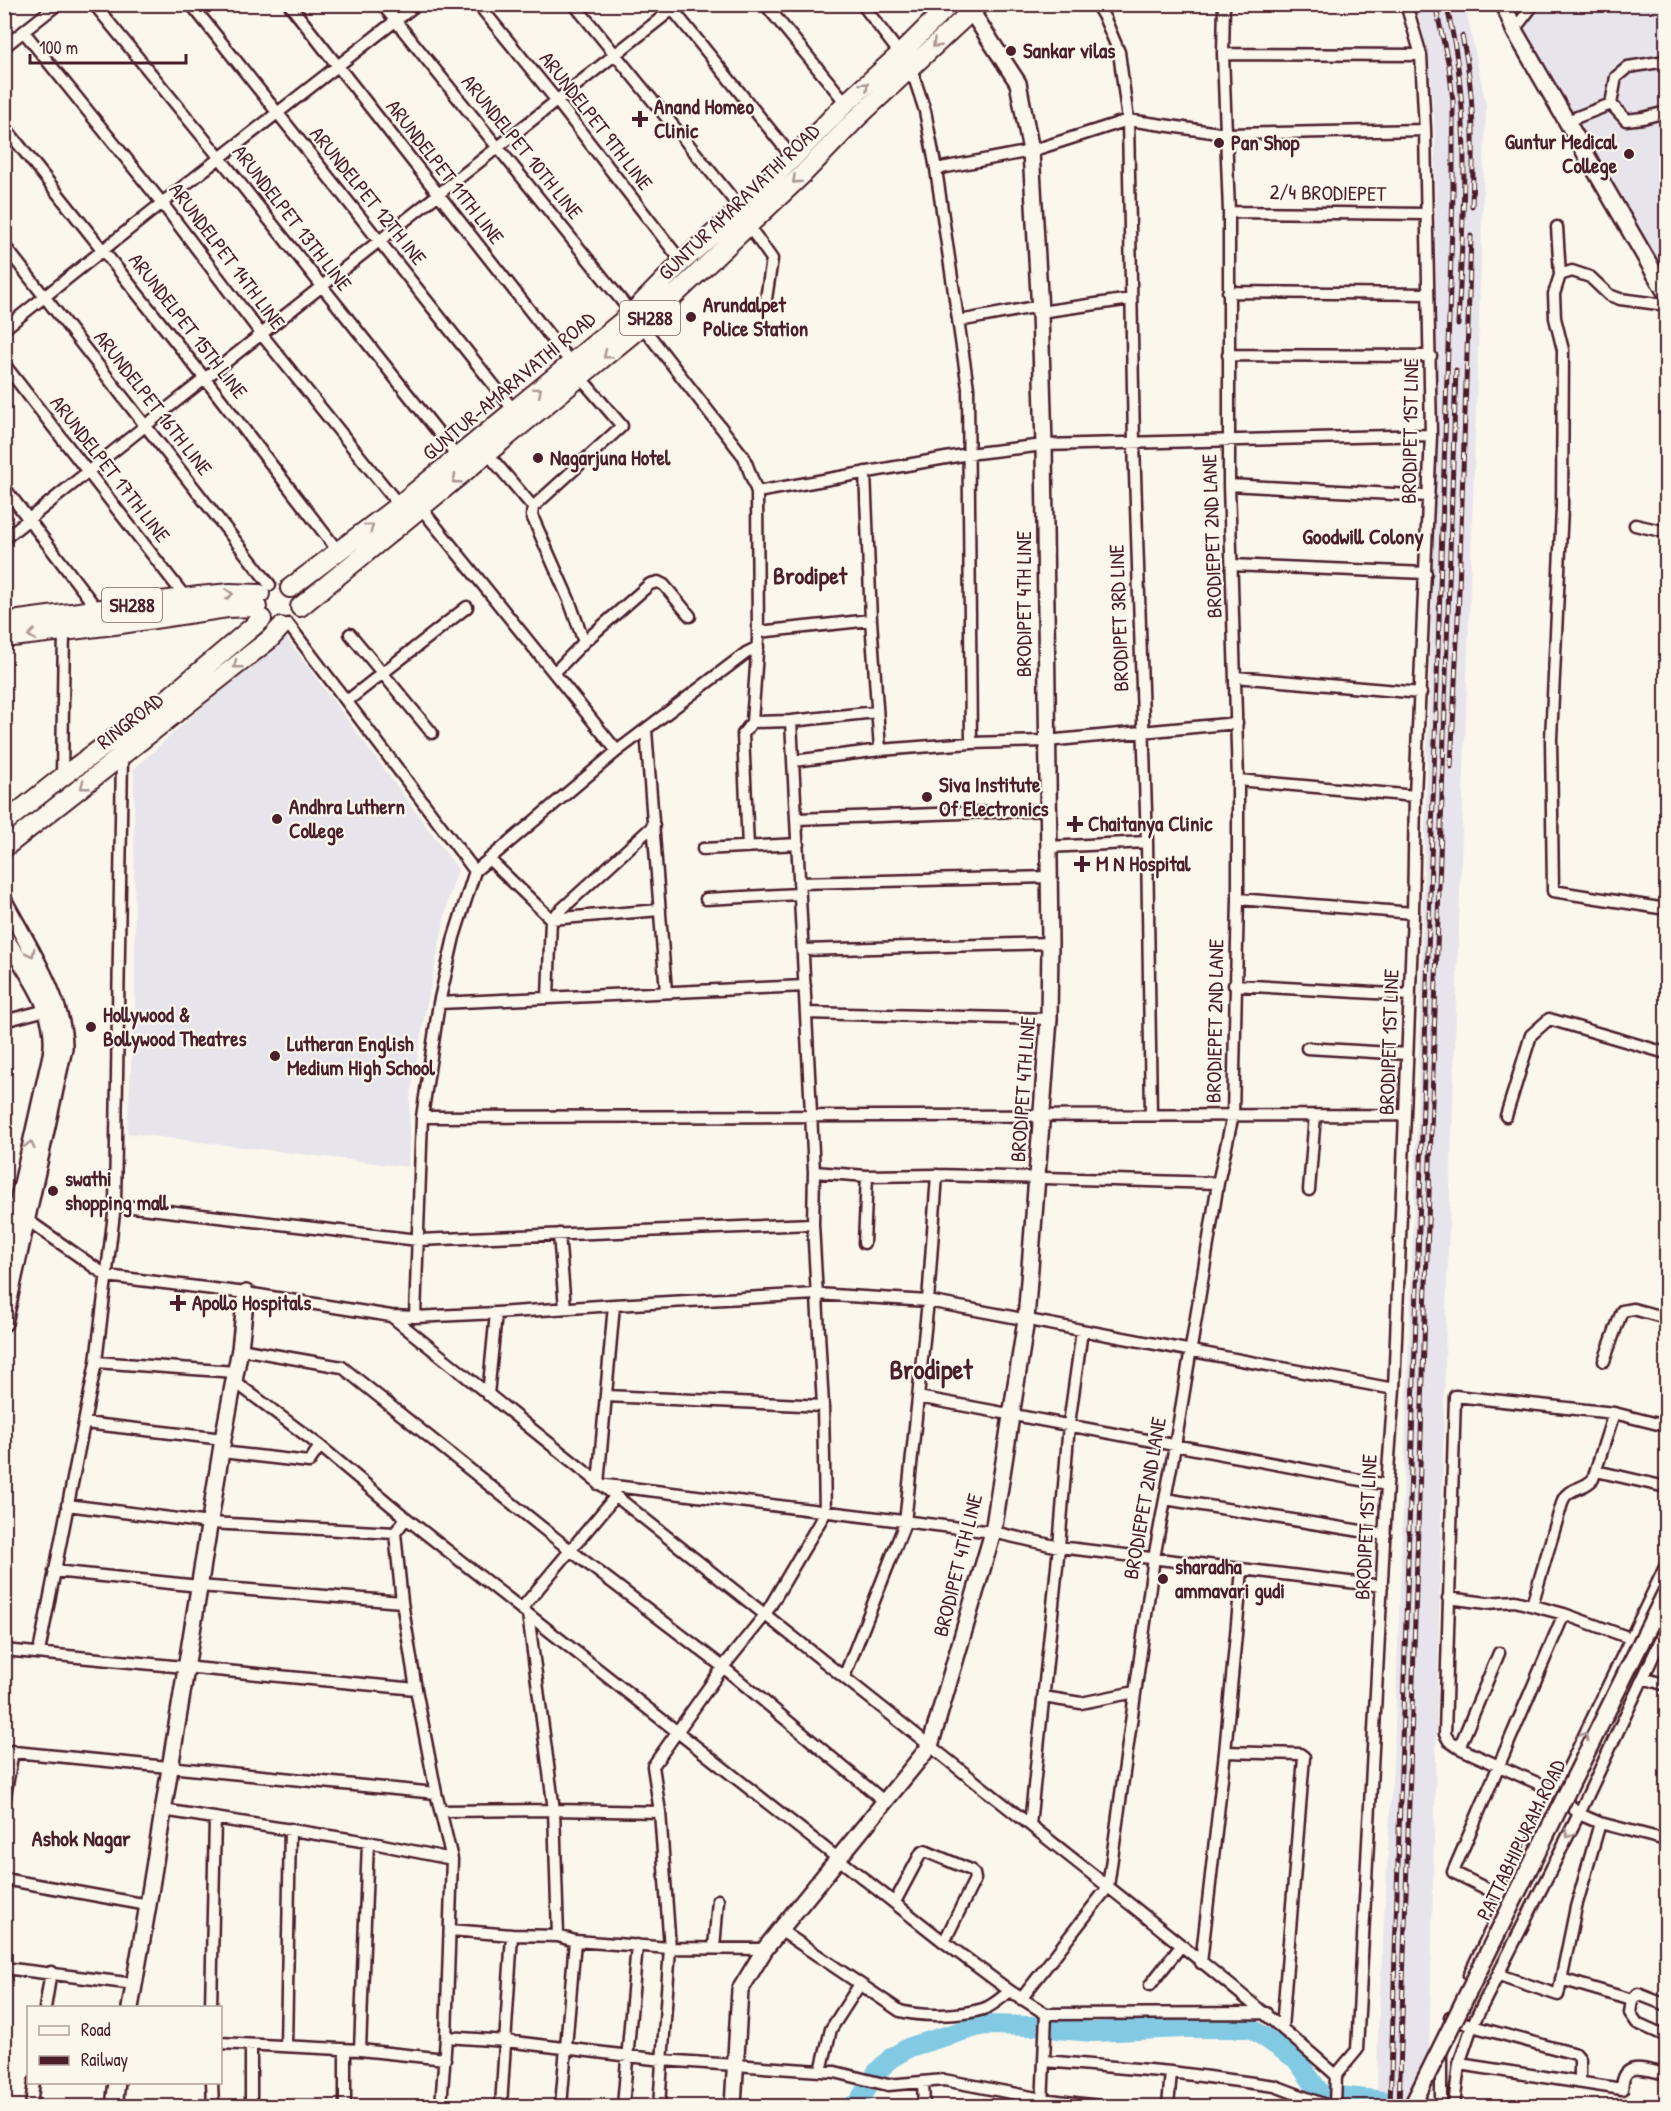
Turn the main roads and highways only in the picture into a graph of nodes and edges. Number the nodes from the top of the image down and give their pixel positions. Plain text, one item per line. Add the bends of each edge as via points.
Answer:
1 (950, 4) edge
2 (975, 8) edge
3 (906, 61) junction
4 (744, 217) junction
5 (636, 320) junction
6 (520, 417) junction
7 (290, 588) junction
8 (262, 601) junction
9 (300, 607) junction
10 (4, 622) edge
11 (64, 623) junction
12 (285, 626) junction
13 (4, 638) edge
14 (4, 823) edge
15 (4, 848) edge

1 - 3 main road, SH288
2 -> 3 main road, GUNTUR AMARAVATHI ROAD / SH288
3 -> 4 main road, GUNTUR AMARAVATHI ROAD / SH288 via 803,174
4 -> 3 main road, SH288 via 846,103
4 - 5 main road, GUNTUR AMARAVATHI ROAD / SH288
4 - 5 main road, SH288 via 682,262
5 - 6 main road, GUNTUR AMARAVATHI ROAD / SH288
7 -> 6 main road, GUNTUR-AMARAVATHI ROAD / SH288 via 458,458
6 -> 9 main road, GUNTUR AMARAVATHI ROAD / SH288 via 488,454
7 - 8 main road, SH288 via 284,585
7 - 9 main road
8 - 11 main road, SH288 via 227,608
11 -> 8 main road, SH288 via 97,609 230,593
8 - 12 main road, SH288 via 274,627
8 - 14 main road, RINGROAD via 167,699
9 - 12 main road, SH288 via 294,620
10 - 11 main road, SH288
11 -> 13 main road, SH288
12 -> 15 main road, RINGROAD

